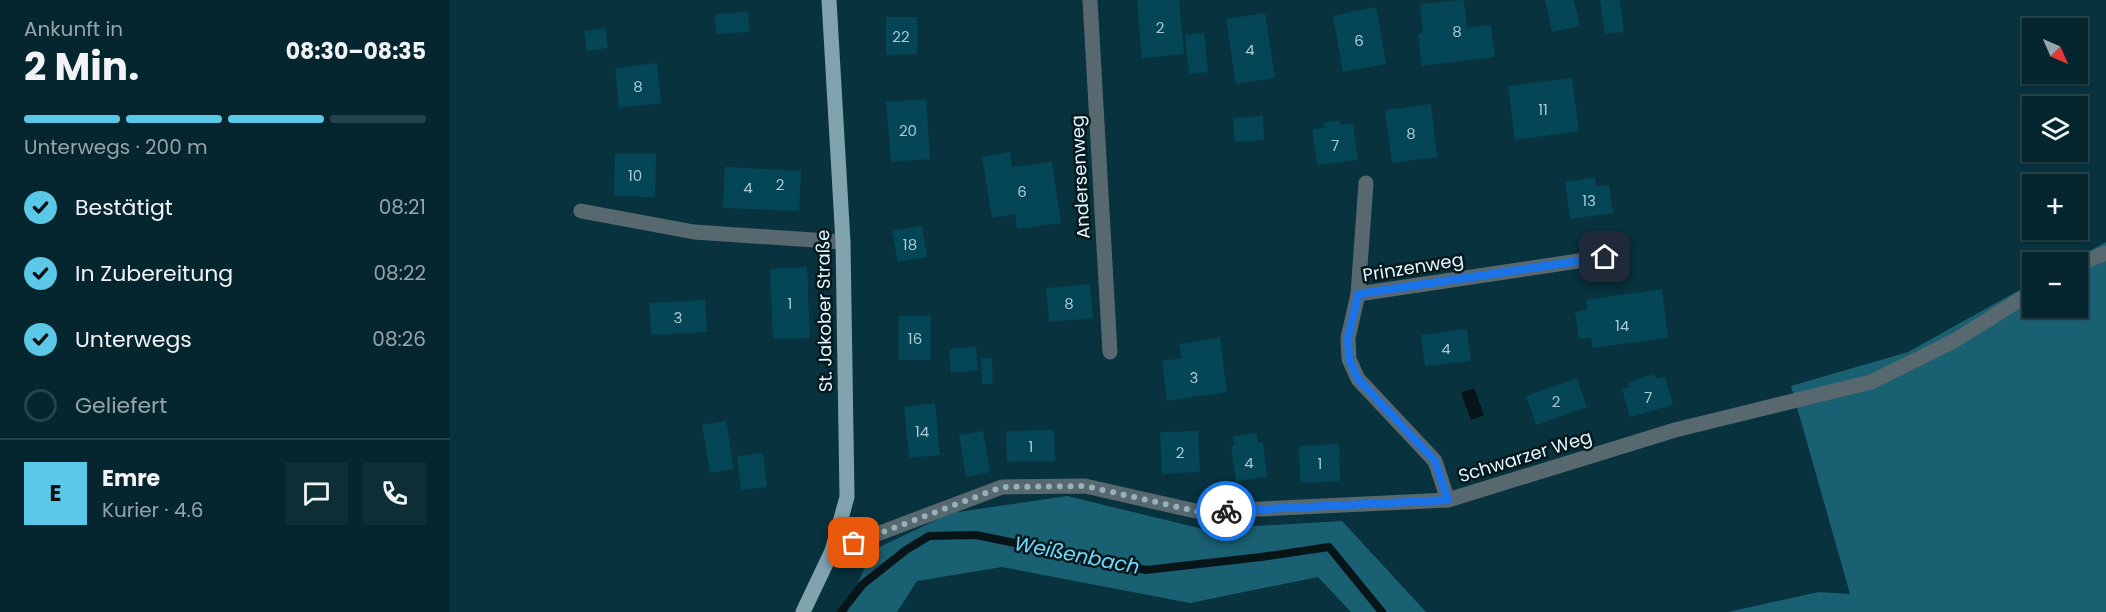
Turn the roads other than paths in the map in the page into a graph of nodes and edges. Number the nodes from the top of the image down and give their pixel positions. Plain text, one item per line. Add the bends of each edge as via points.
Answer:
1 (829, 0) edge
2 (1090, 0) edge
3 (1366, 183) dead end
4 (581, 211) dead end
5 (843, 242) junction
6 (2106, 253) edge
7 (1605, 257) dead end
8 (2088, 260) edge
9 (1358, 294) junction
10 (2022, 298) edge
11 (1110, 352) dead end
12 (1448, 500) junction
13 (832, 551) junction
14 (803, 612) edge

1 - 5 main road, St. Jakober Straße
2 - 11 street, Andersenweg
3 - 9 street
4 - 5 street via 694,232
5 - 13 main road, St. Jakober Straße via 847,496
6 - 8 street
7 - 9 street, Prinzenweg
9 - 12 street, Prinzenweg via 1348,338 1349,359 1358,379 1435,461
10 - 12 street, Schwarzer Weg via 1954,340 1871,382 1675,430
12 - 13 street, Schwarzer Weg via 1200,512 1085,486 1002,487
13 - 14 main road, St. Jakober Straße

